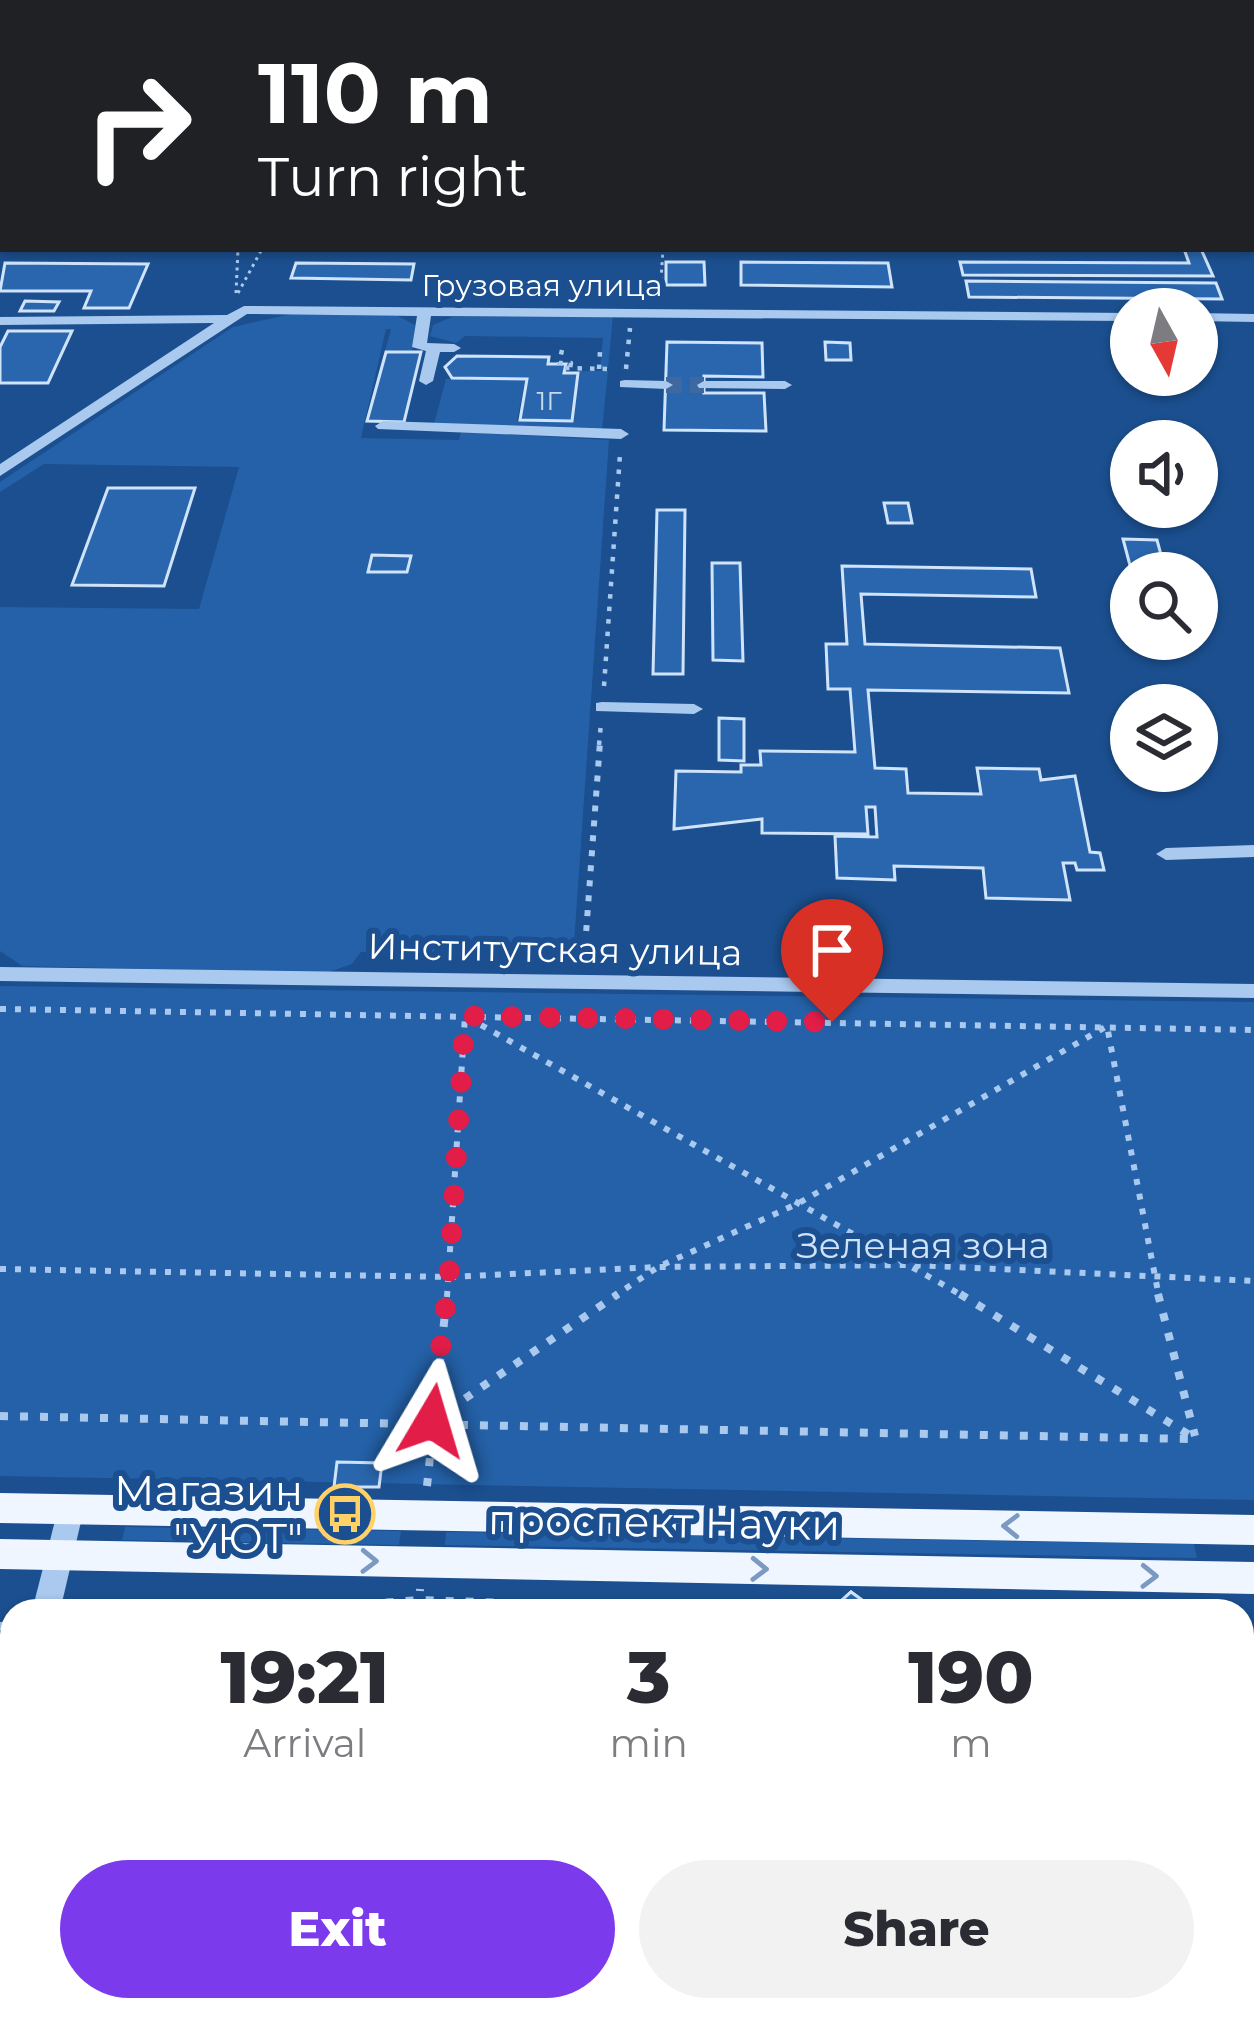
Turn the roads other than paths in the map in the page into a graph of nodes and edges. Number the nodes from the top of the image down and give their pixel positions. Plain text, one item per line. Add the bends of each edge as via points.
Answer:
1 (425, 311) junction
2 (1110, 317) edge
3 (1218, 317) edge
4 (1254, 318) edge
5 (231, 319) junction
6 (0, 321) edge
7 (434, 347) junction
8 (454, 348) dead end
9 (625, 377) road end
10 (426, 380) dead end
11 (665, 385) tunnel mouth
12 (704, 385) tunnel mouth
13 (785, 386) dead end
14 (382, 426) dead end
15 (621, 434) road end
16 (0, 471) edge
17 (602, 706) road end
18 (694, 710) dead end
19 (1254, 851) edge
20 (1166, 854) dead end
21 (0, 974) edge
22 (1254, 991) edge
23 (0, 1508) edge
24 (70, 1509) junction
25 (1254, 1530) edge
26 (0, 1554) edge
27 (59, 1555) junction
28 (1254, 1578) edge
29 (419, 1591) edge
30 (49, 1599) edge

1 - 2 street, Грузовая улица
1 - 5 street, Грузовая улица via 244,310
1 - 7 street via 419,347
3 - 4 street
5 - 6 street
5 - 16 street, Грузовая улица
7 - 8 street
7 - 10 street
9 - 11 street
12 - 13 street
14 - 15 street
17 - 18 street
19 - 20 street
21 - 22 street, Институтская улица
23 - 24 main road, проспект Науки
25 -> 24 main road, проспект Науки
24 - 27 street
26 - 27 main road, проспект Науки
27 -> 29 main road, проспект Науки
27 - 30 street
29 -> 28 main road, проспект Науки

